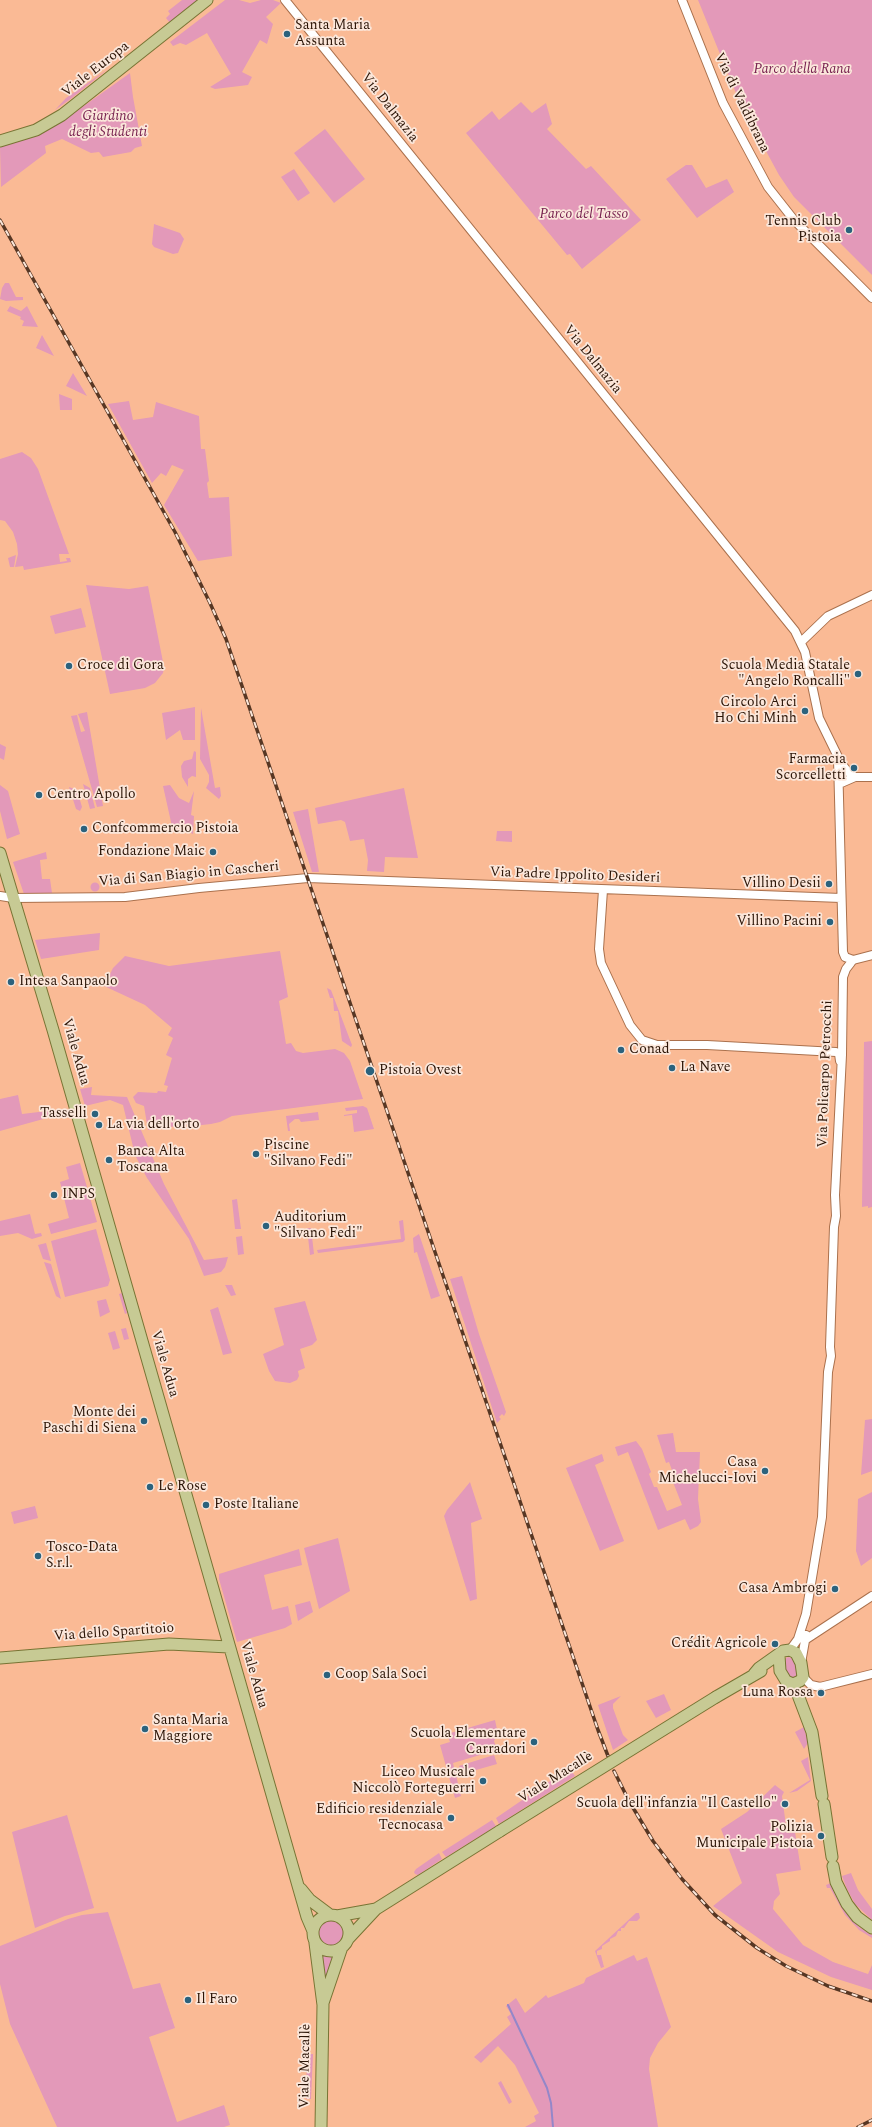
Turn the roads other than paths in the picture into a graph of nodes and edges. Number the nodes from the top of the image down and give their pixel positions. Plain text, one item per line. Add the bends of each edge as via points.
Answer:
1 (214, 0) edge
2 (285, 0) edge
3 (682, 0) edge
4 (205, 3) edge
5 (0, 141) edge
6 (872, 298) edge
7 (872, 595) edge
8 (801, 642) junction
9 (838, 758) junction
10 (855, 777) junction
11 (872, 777) edge
12 (839, 784) junction
13 (0, 853) edge
14 (308, 878) joint
15 (602, 890) junction
16 (0, 896) edge
17 (13, 898) junction
18 (841, 898) junction
19 (872, 955) edge
20 (853, 960) junction
21 (842, 1043) junction
22 (836, 1052) junction
23 (840, 1064) junction
24 (872, 1596) edge
25 (806, 1614) junction
26 (805, 1640) junction
27 (230, 1647) junction
28 (790, 1650) junction
29 (778, 1655) junction
30 (0, 1658) edge
31 (801, 1663) junction
32 (780, 1671) junction
33 (754, 1674) junction
34 (872, 1674) edge
35 (797, 1681) junction
36 (298, 1883) junction
37 (376, 1910) junction
38 (334, 1916) junction
39 (872, 1928) edge
40 (313, 1931) junction
41 (316, 1943) junction
42 (345, 1943) junction
43 (322, 2005) junction
44 (321, 2127) edge

1 - 4 main road, Viale Europa
2 - 8 street, Via Dalmazia via 697,508
3 - 6 street, Via di Valdibrana via 723,103 772,194 794,220
4 - 5 main road, Viale Europa via 73,107 36,130
7 - 8 street via 828,616
8 - 9 street, Via Dalmazia via 816,710
9 - 10 street, Via Dalmazia via 845,769
9 - 12 street, Via Dalmazia
10 - 11 street
10 - 12 street
12 - 18 street
13 - 17 main road, Viale Adua
14 - 15 street, Via Padre Ippolito Desideri
14 - 17 street, Via di San Biagio in Cascheri via 125,897
15 - 18 street, Via Padre Ippolito Desideri
15 - 22 street via 599,954 602,966 628,1020 640,1038 654,1045
16 - 17 street, Via di San Biagio in Cascheri
17 - 27 main road, Viale Adua
18 - 20 street via 843,954
19 - 20 street
20 - 21 street, Via Policarpo Petrocchi via 843,974
21 - 22 street via 840,1050
21 - 23 street, Via Policarpo Petrocchi
22 - 23 street via 839,1054
23 - 25 street, Via Policarpo Petrocchi via 831,1356 828,1372 822,1517
24 - 26 street
25 - 26 street
25 - 28 street via 798,1639
26 - 31 street
27 - 30 main road, Via dello Spartitoio via 168,1644
27 - 36 main road, Viale Adua
28 - 29 main road
28 - 31 main road
29 - 32 main road
29 - 33 main road, Viale Macallè
31 - 35 main road
32 - 33 main road, Viale Macallè via 768,1669
32 - 35 main road via 786,1682
33 - 37 main road, Viale Macallè, bridge
34 - 35 street via 820,1687
35 - 39 main road via 798,1695 812,1732 836,1882 857,1917
36 - 38 main road, Viale Adua via 310,1900
36 - 40 main road, Viale Adua
37 - 38 main road, Viale Macallè
37 - 42 main road, Viale Macallè
38 - 40 main road via 318,1920
38 - 42 main road via 347,1925
40 - 41 main road
41 - 42 main road via 328,1951
41 - 43 main road, Viale Macallè
42 - 43 main road, Viale Macallè
43 - 44 main road, Viale Macallè

